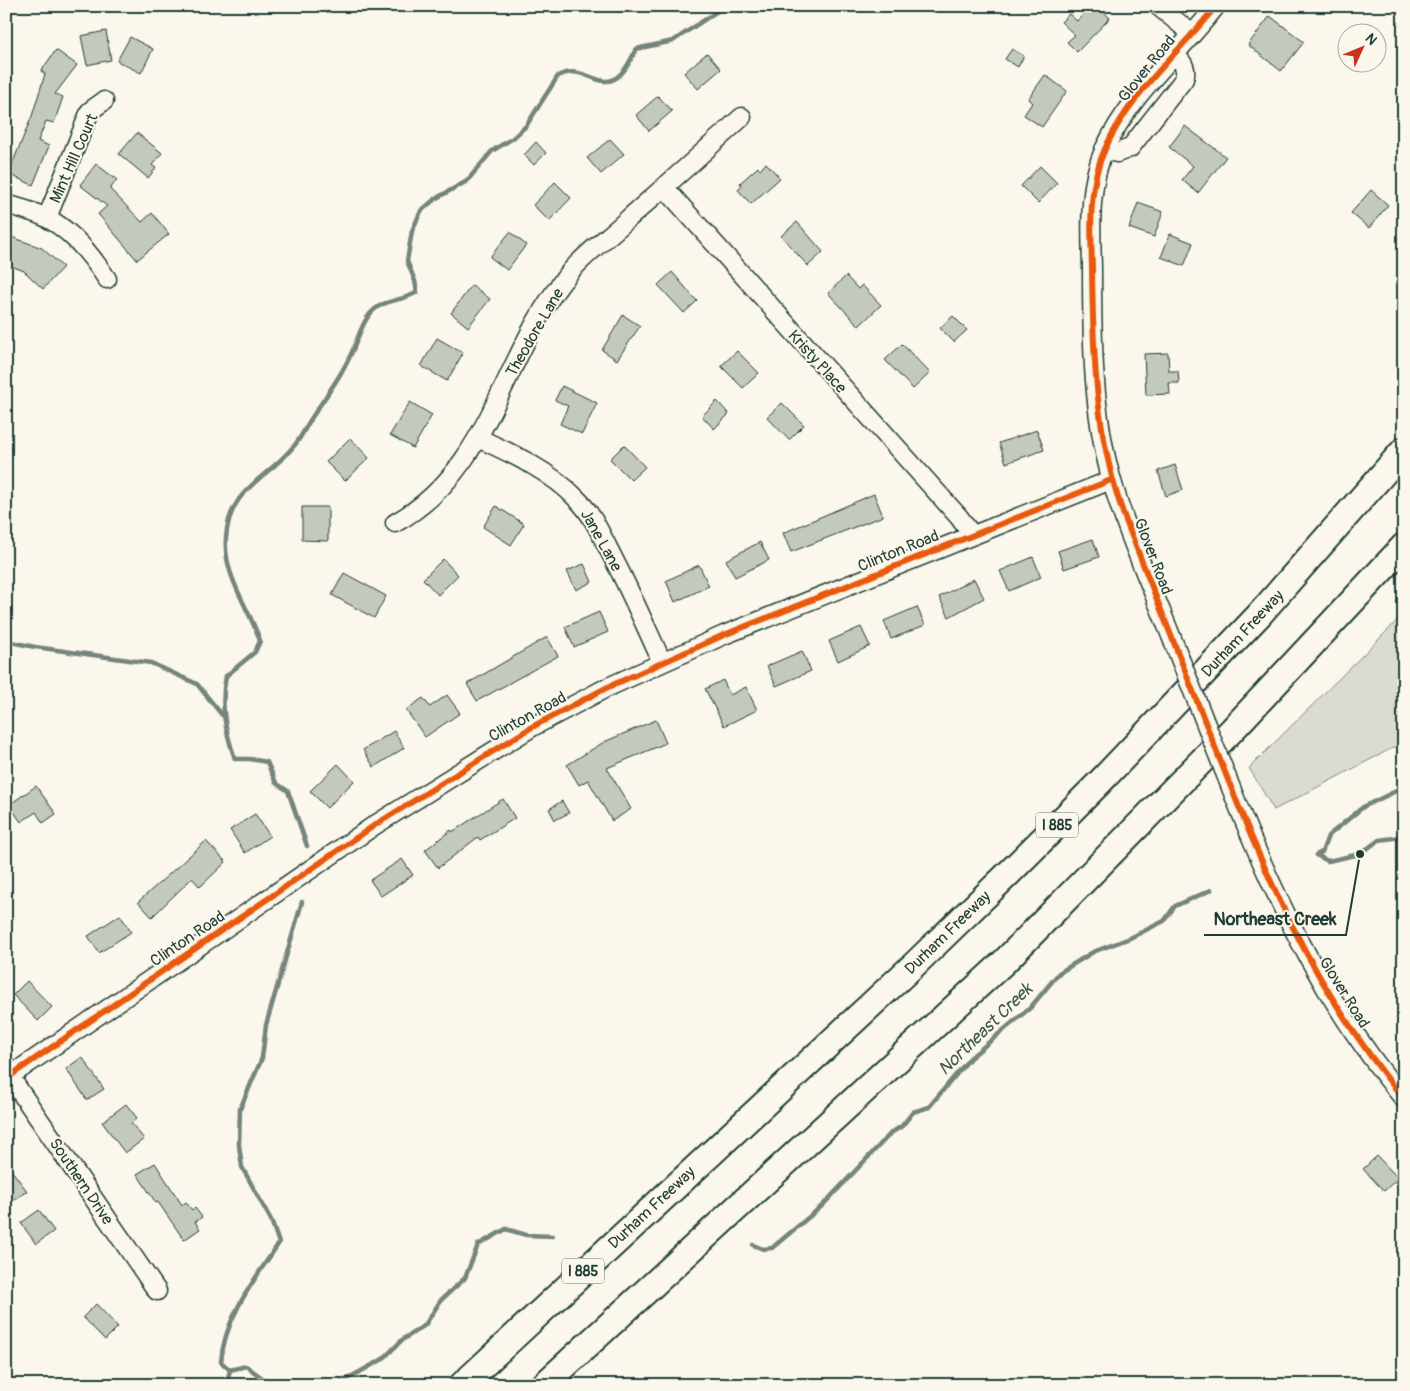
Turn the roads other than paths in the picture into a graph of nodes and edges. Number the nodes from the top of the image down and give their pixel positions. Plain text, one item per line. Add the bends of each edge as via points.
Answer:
1 (1158, 6) edge
2 (1216, 6) edge
3 (1192, 34) junction
4 (1174, 54) junction
5 (104, 101) dead end
6 (742, 117) dead end
7 (1104, 150) junction
8 (664, 187) junction
9 (6, 204) edge
10 (47, 218) junction
11 (107, 279) dead end
12 (478, 438) junction
13 (1404, 450) edge
14 (1111, 480) junction
15 (395, 523) dead end
16 (972, 535) junction
17 (1404, 546) edge
18 (662, 662) junction
19 (8, 1073) edge
20 (1404, 1100) edge
21 (157, 1291) dead end
22 (462, 1385) edge
23 (544, 1385) edge

1 - 3 street
2 - 3 street, Glover Road
3 - 4 street, Glover Road
4 - 7 street, Glover Road via 1114,130
4 - 7 street via 1182,61 1186,74 1184,79 1130,148 1117,153
5 - 10 street, Mint Hill Court via 90,111
6 - 8 street, Theodore Lane
7 - 14 street, Glover Road via 1091,212 1092,308 1098,414
8 - 12 street, Theodore Lane via 570,272 525,341
8 - 16 street, Kristy Place
9 - 10 street
10 - 11 street via 75,239
12 - 15 street, Theodore Lane via 464,462 434,496 417,511
12 - 18 street, Jane Lane via 536,468 578,499 599,530
13 - 22 highway, Durham Freeway / I 885 via 1259,616 1023,859
14 - 16 street, Clinton Road
14 - 20 street, Glover Road, bridge via 1266,874 1302,948 1364,1049
16 - 18 street, Clinton Road
17 - 23 highway via 1239,723 1004,962
18 - 19 street, Clinton Road via 532,727 435,786
19 - 21 street, Southern Drive

